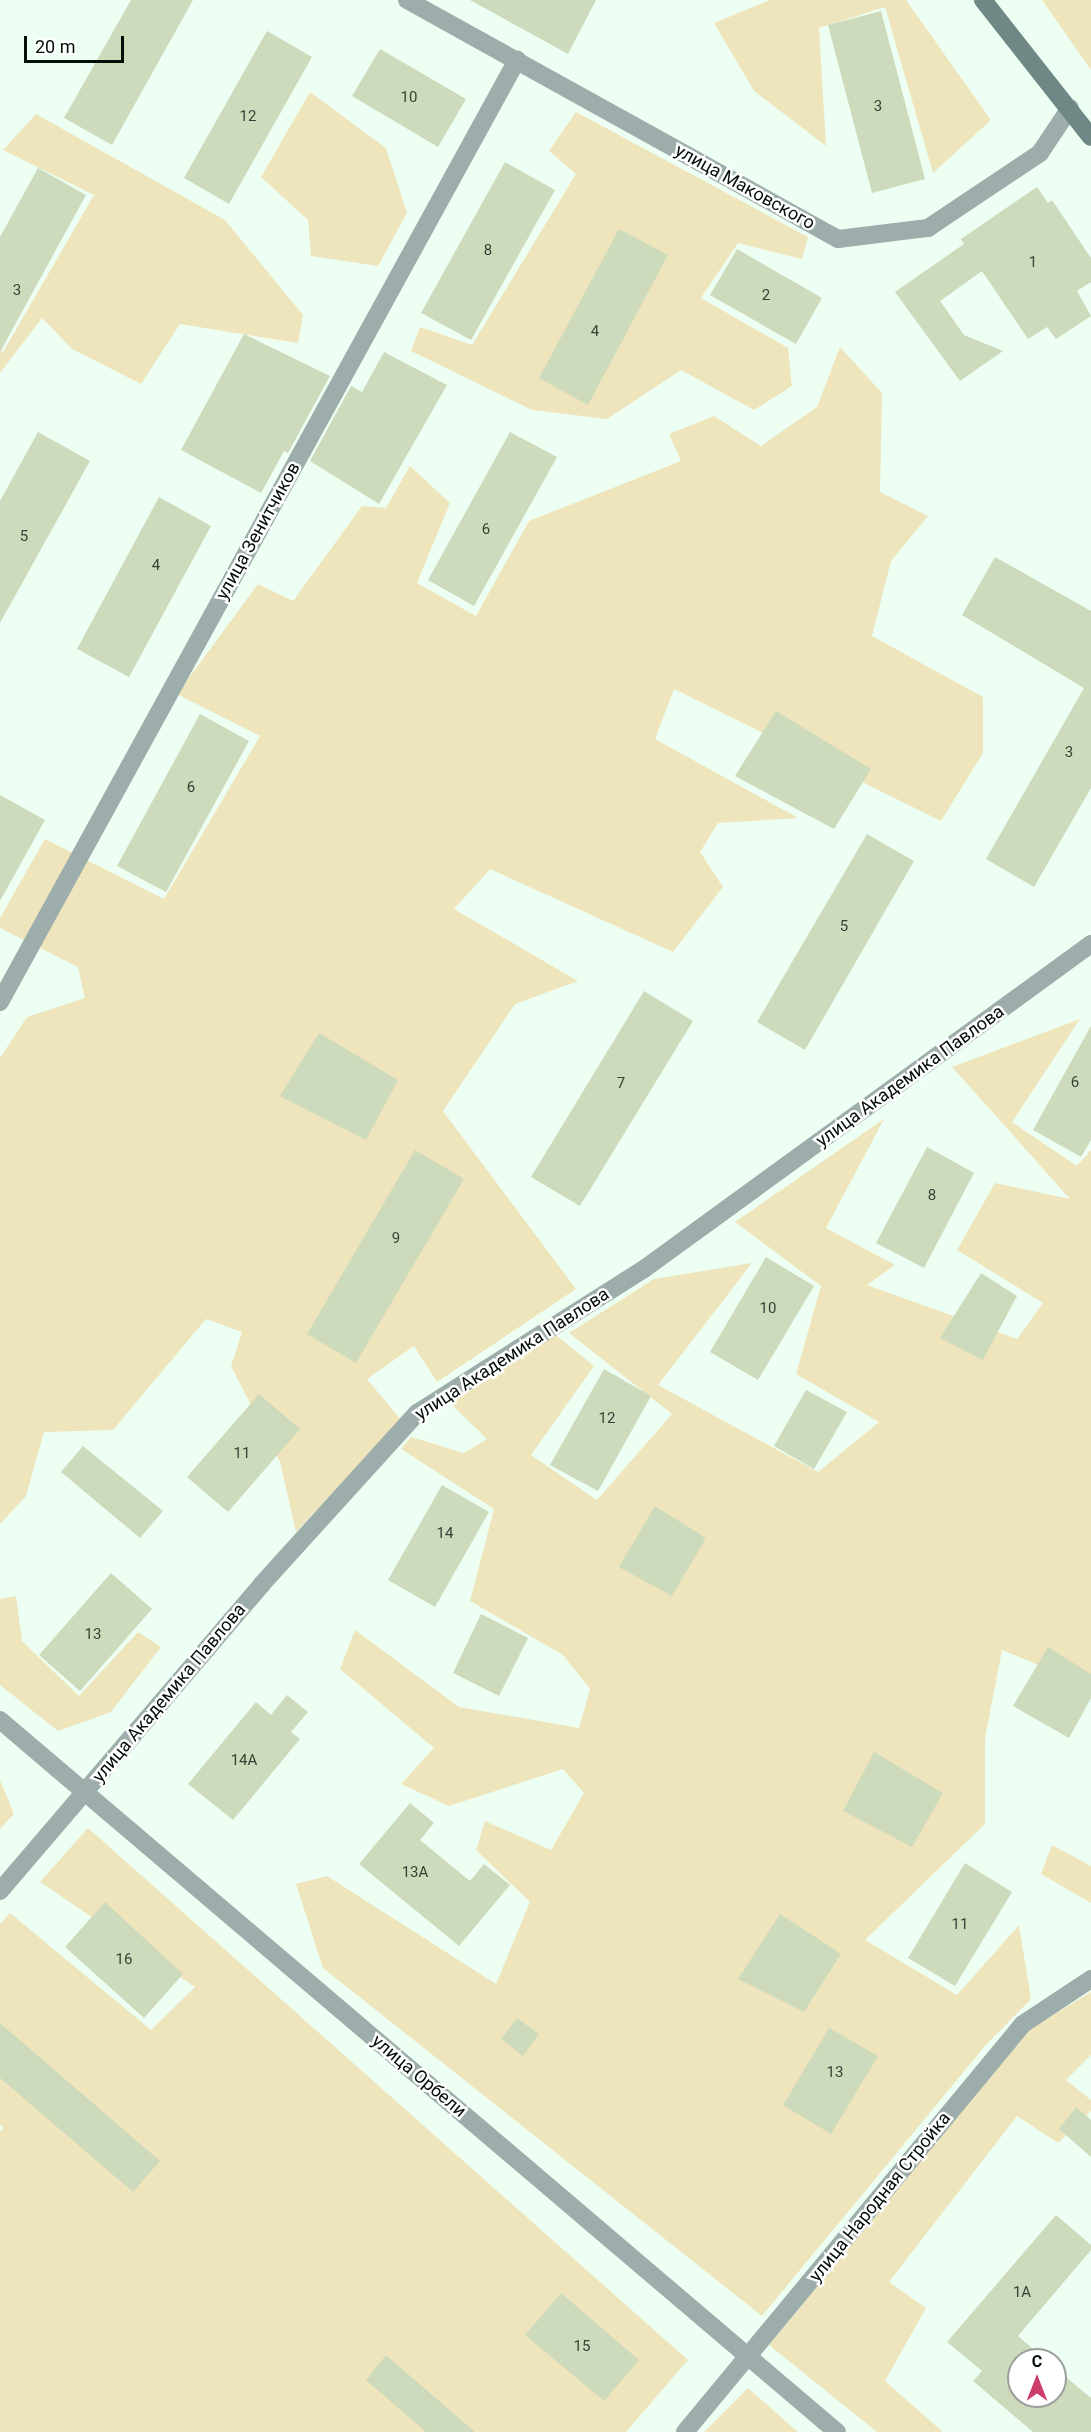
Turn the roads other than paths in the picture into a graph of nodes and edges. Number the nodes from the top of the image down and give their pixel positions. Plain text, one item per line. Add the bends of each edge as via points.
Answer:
1 (407, 0) edge
2 (983, 0) edge
3 (517, 60) junction
4 (1070, 108) junction
5 (1091, 137) edge
6 (1091, 944) edge
7 (0, 1002) edge
8 (0, 1720) edge
9 (85, 1791) junction
10 (0, 1891) edge
11 (1091, 1979) edge
12 (749, 2356) junction
13 (685, 2432) edge
14 (837, 2432) edge

1 - 3 street, улица Маковского
2 - 4 main road
3 - 4 street, улица Маковского via 838,239 928,228 1040,153
3 - 7 street, улица Зенитчиков
4 - 5 main road
6 - 9 street, улица Академика Павлова via 644,1269 417,1413 262,1584
8 - 9 street, улица Орбели
9 - 10 street, улица Академика Павлова
9 - 12 street, улица Орбели
11 - 12 street, улица Народная Стройка via 1023,2024
12 - 13 street, улица Народная Стройка
12 - 14 street, улица Орбели

